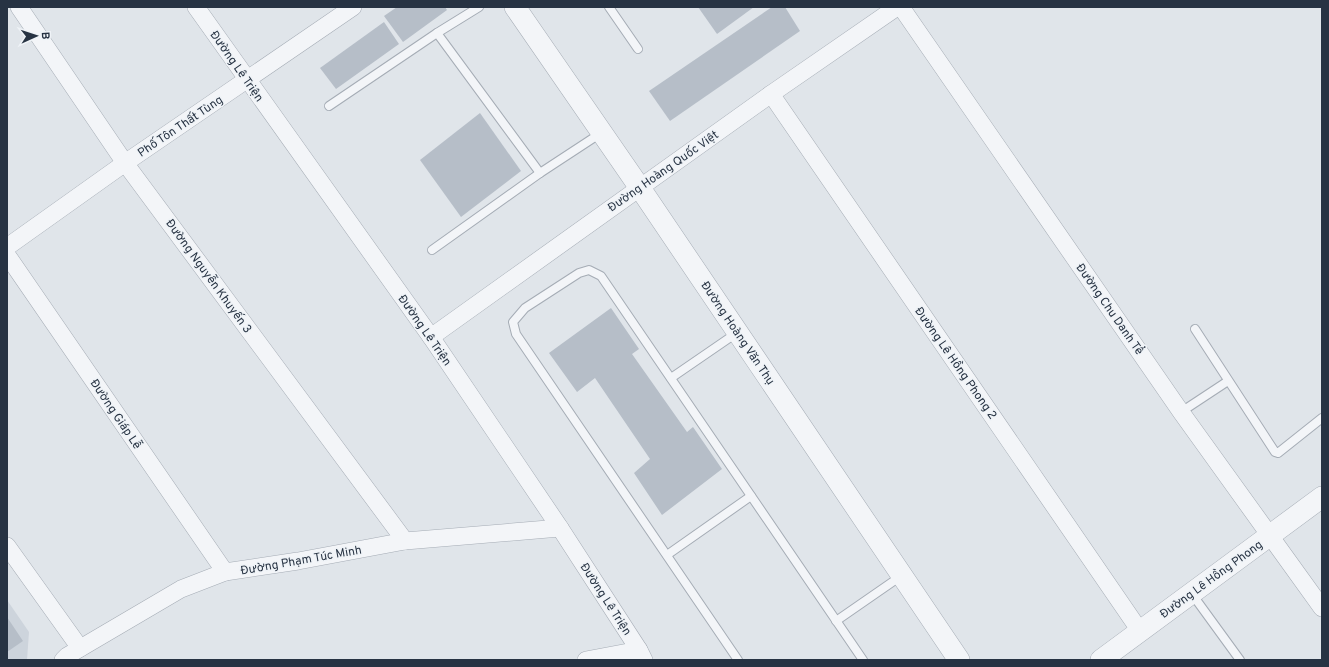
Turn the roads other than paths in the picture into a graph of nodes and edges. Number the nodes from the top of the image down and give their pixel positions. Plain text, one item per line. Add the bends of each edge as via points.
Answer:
1 (19, 7) edge
2 (196, 7) edge
3 (353, 7) edge
4 (479, 7) edge
5 (515, 7) edge
6 (609, 7) edge
7 (897, 7) edge
8 (901, 7) edge
9 (437, 32) junction
10 (638, 49) dead end
11 (247, 80) junction
12 (771, 94) junction
13 (329, 106) dead end
14 (602, 133) junction
15 (126, 163) junction
16 (540, 173) junction
17 (640, 188) junction
18 (7, 247) edge
19 (432, 250) dead end
20 (7, 255) edge
21 (1195, 329) dead end
22 (738, 332) junction
23 (431, 338) junction
24 (671, 378) junction
25 (1228, 380) junction
26 (1181, 412) junction
27 (1322, 418) edge
28 (751, 496) junction
29 (1322, 497) edge
30 (560, 528) junction
31 (1270, 536) junction
32 (405, 541) junction
33 (7, 546) edge
34 (667, 555) junction
35 (225, 572) junction
36 (902, 576) junction
37 (1192, 593) junction
38 (1322, 608) edge
39 (836, 620) junction
40 (1140, 631) junction
41 (80, 648) junction
42 (641, 655) edge
43 (63, 660) edge
44 (586, 660) edge
45 (738, 660) edge
46 (863, 660) edge
47 (959, 660) edge
48 (1101, 660) edge
49 (1240, 660) edge

1 - 15 street, Đường Nguyễn Khuyến 3
2 - 11 street, Đường Lê Triện
3 - 11 street, Phố Tôn Thất Tùng
4 - 9 lane
5 - 14 street, Đường Hoàng Văn Thụ
6 - 10 lane
7 - 12 street, Đường Hoàng Quốc Việt
8 - 26 street, Đường Chu Danh Tể
9 - 13 lane
9 - 16 lane
11 - 15 street, Phố Tôn Thất Tùng
11 - 23 street, Đường Lê Triện
12 - 17 street, Đường Hoàng Quốc Việt
12 - 40 street, Đường Lê Hồng Phong 2
14 - 16 lane
14 - 17 street, Đường Hoàng Văn Thụ
15 - 18 street, Phố Tôn Thất Tùng
15 - 32 street, Đường Nguyễn Khuyến 3
16 - 19 lane
17 - 22 street, Đường Hoàng Văn Thụ
17 - 23 street, Đường Hoàng Quốc Việt
20 - 35 street, Đường Giáp Lễ
21 - 25 lane
22 - 24 lane
22 - 36 street, Đường Hoàng Văn Thụ
23 - 30 street, Đường Lê Triện
24 - 28 lane
24 - 34 lane via 601,276 589,270 579,273 525,308 513,322 516,334
25 - 26 lane
25 - 27 lane via 1276,453
26 - 31 street, Đường Chu Danh Tể
28 - 34 lane
28 - 39 lane
29 - 31 street, Đường Lê Hồng Phong
30 - 32 street, Đường Phạm Túc Minh
30 - 42 street, Đường Lê Triện
31 - 37 street, Đường Lê Hồng Phong
31 - 38 street, Đường Chu Danh Tể
32 - 35 street, Đường Phạm Túc Minh
33 - 41 street
34 - 45 lane
35 - 41 street, Đường Phạm Túc Minh via 181,589
36 - 39 lane
36 - 47 street, Đường Hoàng Văn Thụ
37 - 40 street, Đường Lê Hồng Phong
37 - 49 lane
39 - 46 lane
40 - 48 street, Đường Lê Hồng Phong
41 - 43 street, Đường Phạm Túc Minh
42 - 44 street

